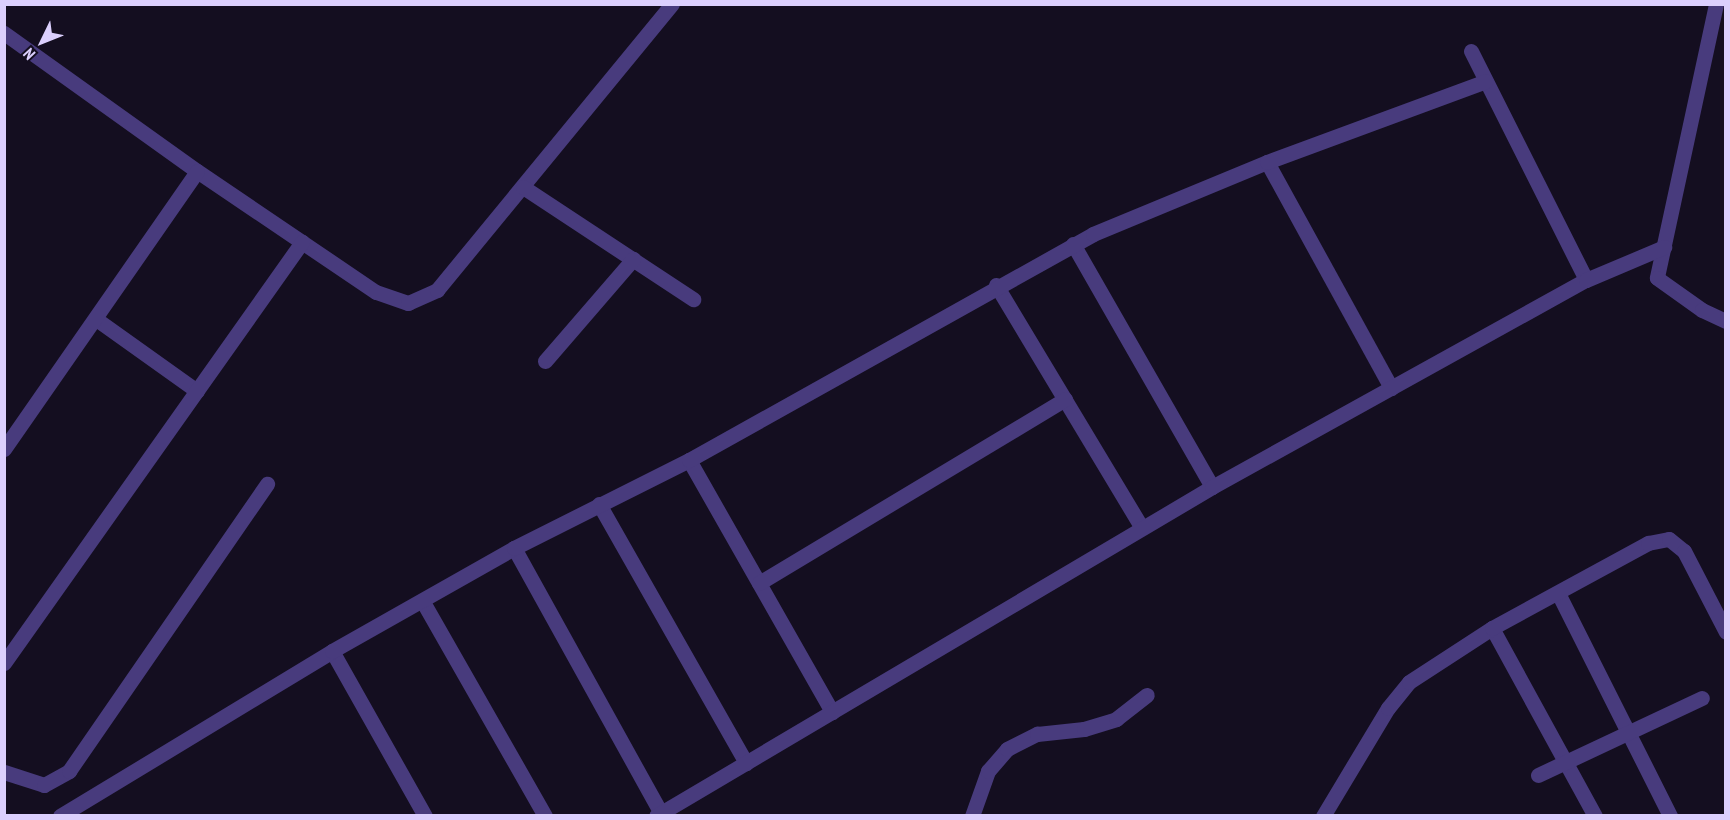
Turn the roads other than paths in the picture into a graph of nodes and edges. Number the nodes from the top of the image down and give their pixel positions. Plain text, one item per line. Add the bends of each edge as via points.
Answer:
1 (672, 4) edge
2 (1716, 4) edge
3 (4, 33) edge
4 (1471, 51) dead end
5 (1485, 81) junction
6 (1267, 162) junction
7 (197, 171) junction
8 (523, 187) junction
9 (302, 242) junction
10 (1073, 244) junction
11 (1664, 247) junction
12 (633, 259) junction
13 (1586, 280) junction
14 (996, 285) junction
15 (693, 299) dead end
16 (96, 319) junction
17 (1725, 321) edge
18 (545, 362) dead end
19 (1391, 388) junction
20 (197, 391) junction
21 (1065, 399) junction
22 (4, 449) edge
23 (689, 460) junction
24 (267, 484) dead end
25 (1212, 487) junction
26 (600, 504) junction
27 (1142, 528) junction
28 (514, 549) junction
29 (759, 583) junction
30 (1558, 593) junction
31 (423, 602) junction
32 (1492, 628) junction
33 (1725, 632) edge
34 (332, 651) junction
35 (4, 663) edge
36 (1147, 695) dead end
37 (1702, 698) dead end
38 (832, 712) junction
39 (1629, 732) junction
40 (1566, 762) junction
41 (746, 763) junction
42 (4, 772) edge
43 (1538, 775) dead end
44 (67, 814) edge
45 (658, 814) edge
46 (425, 816) edge
47 (545, 816) edge
48 (972, 816) edge
49 (1323, 816) edge
50 (1595, 816) edge
51 (1670, 816) edge

1 - 8 street
2 - 11 street
3 - 7 street
4 - 5 street
5 - 6 street
5 - 13 street
6 - 10 street
6 - 19 street
7 - 9 street
7 - 16 street
8 - 9 street via 437,291 408,303 376,292
8 - 12 street
9 - 20 street
10 - 14 street
10 - 25 street
11 - 13 street
11 - 17 street via 1657,278
12 - 15 street
12 - 18 street
13 - 19 street
14 - 21 street
14 - 23 street
16 - 20 street
16 - 22 street
19 - 25 street
20 - 35 street
21 - 27 street
21 - 29 street
23 - 26 street
23 - 29 street
24 - 42 street via 69,771 44,785
25 - 27 street
26 - 28 street
26 - 41 street
27 - 38 street
28 - 31 street
28 - 45 street
29 - 38 street
30 - 32 street
30 - 33 street via 1648,543 1669,539 1684,551
30 - 39 street
31 - 34 street
31 - 47 street
32 - 40 street
32 - 49 street via 1409,682 1388,708
34 - 44 street
34 - 46 street
36 - 48 street via 1116,719 1084,729 1037,735 1007,749 988,771
37 - 39 street
38 - 41 street
39 - 40 street
39 - 51 street
40 - 43 street
40 - 50 street
41 - 45 street

